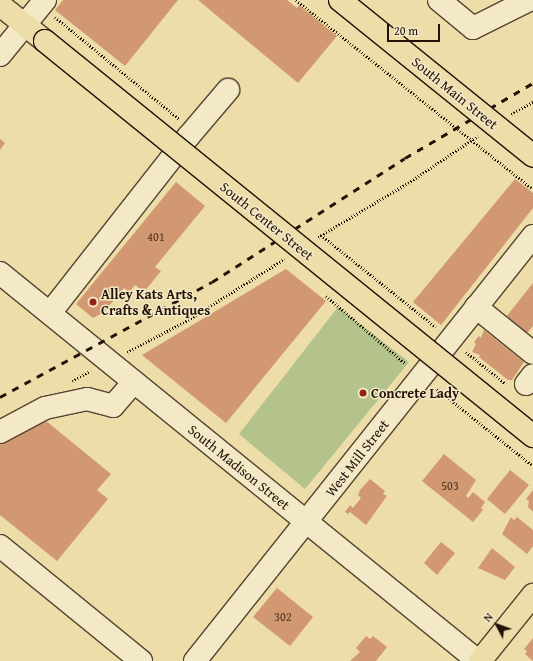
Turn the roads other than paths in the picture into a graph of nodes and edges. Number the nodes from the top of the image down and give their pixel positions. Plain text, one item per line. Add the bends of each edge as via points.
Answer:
1 (340, 0) edge
2 (439, 0) edge
3 (529, 0) edge
4 (0, 5) edge
5 (48, 7) edge
6 (24, 25) junction
7 (0, 55) edge
8 (228, 90) dead end
9 (533, 156) edge
10 (533, 236) edge
11 (0, 273) edge
12 (476, 307) junction
13 (50, 313) junction
14 (533, 353) edge
15 (134, 382) junction
16 (0, 432) edge
17 (533, 436) edge
18 (306, 521) junction
19 (0, 546) edge
20 (533, 595) edge
21 (141, 661) edge
22 (195, 661) edge
23 (479, 661) edge

1 - 9 main road, South Main Street, bridge
2 - 3 street via 473,28
4 - 6 main road, South Center Street
5 - 6 street
6 - 7 street
6 - 17 main road, South Center Street, bridge
8 - 13 street
10 - 12 street, West Mill Street
11 - 13 street, South Madison Street
12 - 14 street
12 - 18 street, West Mill Street
13 - 15 street, South Madison Street
15 - 16 street via 113,406 87,400 45,408
15 - 18 street, South Madison Street
18 - 22 street, West Mill Street
18 - 23 street, South Madison Street
19 - 21 street
20 - 23 main road

